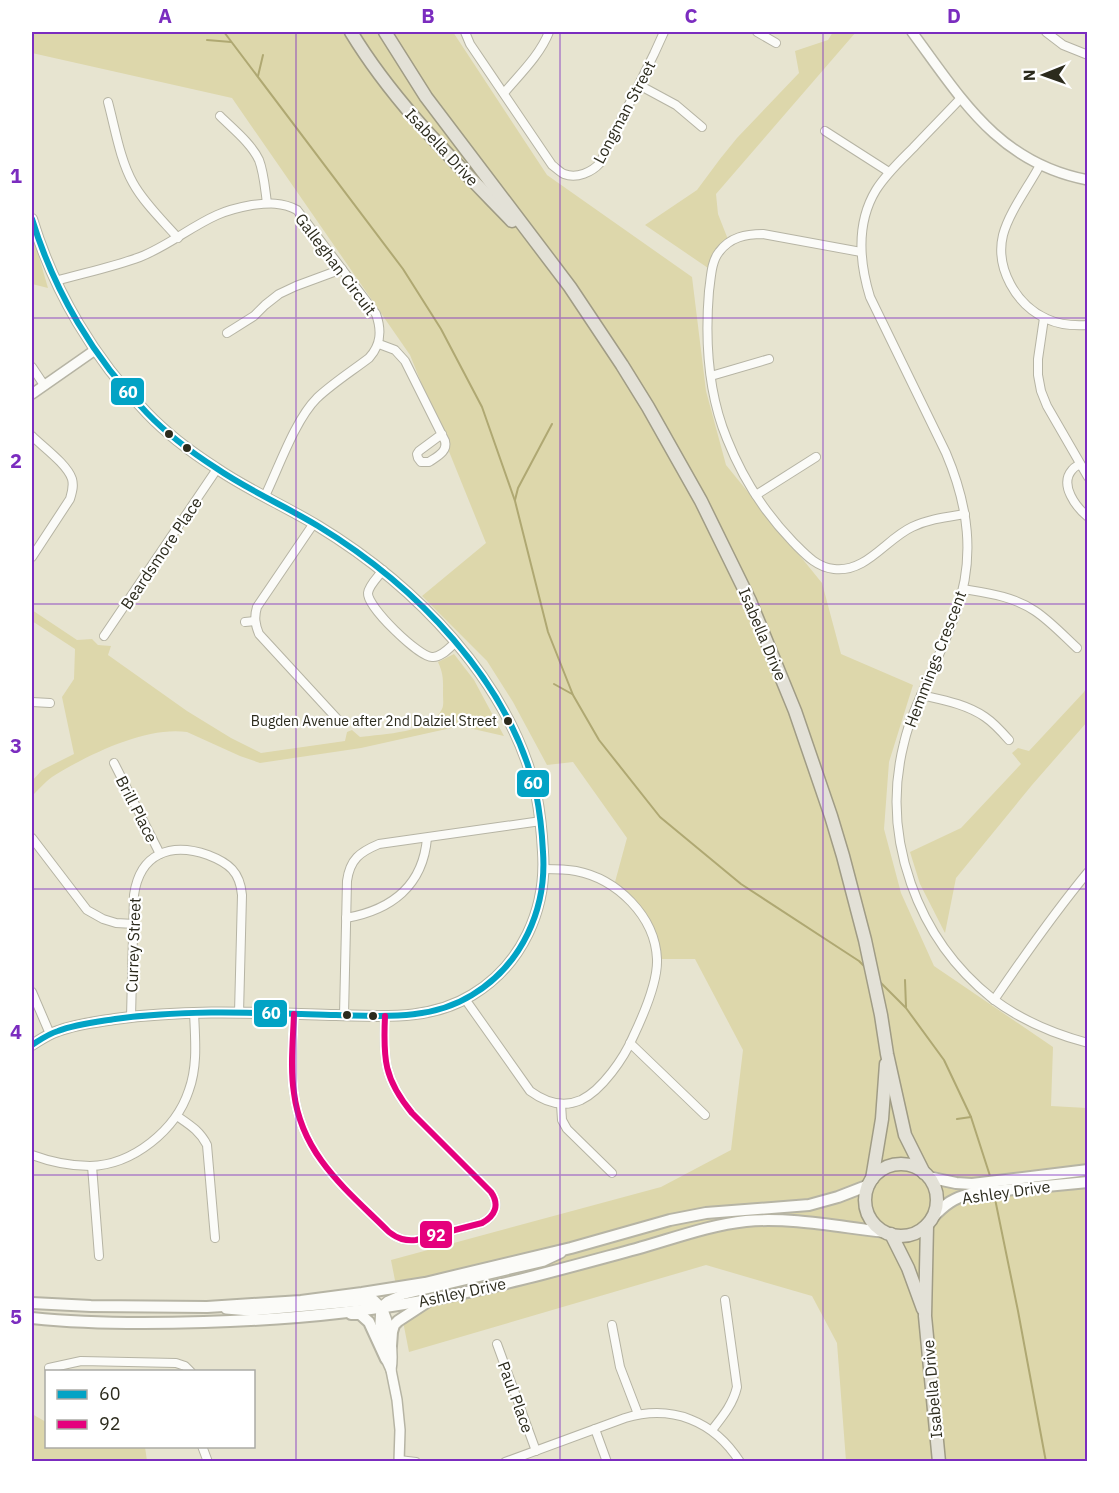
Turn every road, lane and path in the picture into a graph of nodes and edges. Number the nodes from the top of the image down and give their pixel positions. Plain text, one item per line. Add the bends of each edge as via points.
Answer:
1 (351, 32) edge
2 (385, 32) edge
3 (465, 32) edge
4 (549, 32) edge
5 (664, 32) edge
6 (757, 32) edge
7 (912, 32) edge
8 (1046, 32) edge
9 (776, 43) dead end
10 (1088, 55) edge
11 (639, 85) junction
12 (504, 93) junction
13 (961, 98) junction
14 (108, 102) dead end
15 (220, 116) dead end
16 (702, 127) dead end
17 (825, 131) dead end
18 (1040, 165) junction
19 (889, 172) junction
20 (1088, 180) edge
21 (267, 203) junction
22 (32, 219) edge
23 (178, 238) junction
24 (861, 252) junction
25 (544, 255) junction
26 (342, 269) junction
27 (56, 281) junction
28 (1044, 318) junction
29 (1088, 325) edge
30 (227, 333) dead end
31 (379, 344) junction
32 (95, 350) junction
33 (769, 359) dead end
34 (32, 367) edge
35 (711, 376) junction
36 (44, 385) junction
37 (32, 394) edge
38 (442, 434) dead end
39 (32, 436) edge
40 (816, 457) dead end
41 (1080, 464) junction
42 (217, 469) junction
43 (1088, 477) edge
44 (756, 495) junction
45 (265, 496) junction
46 (965, 514) junction
47 (1088, 517) edge
48 (314, 523) junction
49 (32, 557) edge
50 (383, 570) junction
51 (963, 589) junction
52 (255, 621) junction
53 (245, 622) dead end
54 (104, 636) dead end
55 (456, 642) junction
56 (1077, 648) dead end
57 (921, 695) junction
58 (32, 702) edge
59 (50, 703) dead end
60 (340, 722) dead end
61 (1009, 740) dead end
62 (114, 763) dead end
63 (541, 821) junction
64 (32, 838) edge
65 (427, 838) junction
66 (160, 854) junction
67 (544, 869) junction
68 (1088, 872) edge
69 (346, 918) junction
70 (134, 924) junction
71 (32, 992) edge
72 (465, 999) junction
73 (994, 1000) junction
74 (194, 1012) junction
75 (239, 1012) junction
76 (294, 1014) junction
77 (344, 1015) junction
78 (385, 1016) junction
79 (131, 1017) junction
80 (50, 1034) junction
81 (630, 1043) junction
82 (1088, 1043) edge
83 (32, 1045) edge
84 (887, 1054) junction
85 (561, 1104) junction
86 (705, 1115) dead end
87 (177, 1116) junction
88 (32, 1155) edge
89 (92, 1166) junction
90 (1088, 1170) edge
91 (612, 1173) dead end
92 (926, 1175) junction
93 (871, 1182) junction
94 (1088, 1182) edge
95 (1021, 1184) junction
96 (973, 1188) junction
97 (929, 1222) junction
98 (888, 1233) junction
99 (215, 1238) dead end
100 (571, 1248) junction
101 (99, 1257) dead end
102 (432, 1299) junction
103 (725, 1300) dead end
104 (32, 1303) edge
105 (207, 1307) junction
106 (381, 1307) junction
107 (335, 1314) junction
108 (925, 1316) junction
109 (32, 1318) edge
110 (612, 1325) dead end
111 (497, 1344) dead end
112 (391, 1346) junction
113 (389, 1365) junction
114 (49, 1368) dead end
115 (190, 1370) edge
116 (638, 1414) junction
117 (595, 1429) junction
118 (712, 1431) junction
119 (536, 1450) junction
120 (399, 1461) edge
121 (416, 1461) edge
122 (505, 1461) edge
123 (607, 1461) edge
124 (740, 1461) edge
125 (939, 1461) edge

1 - 25 main road, Isabella Drive via 420,125
2 - 25 main road, Isabella Drive via 426,97
3 - 12 street, Longman Street
4 - 12 street
5 - 11 street, Longman Street
6 - 9 street
7 - 13 street
8 - 10 street via 1063,45
11 - 12 street, Longman Street via 600,163 594,170 578,175 565,174 552,165
11 - 16 street via 676,105
13 - 18 street via 994,134
13 - 19 street, Hemmings Crescent
14 - 23 street via 134,184
15 - 21 street via 258,159
17 - 19 street
18 - 20 street
18 - 28 street via 1008,220 1001,251 1013,289
19 - 24 street, Hemmings Crescent via 867,210
21 - 23 street, Galleghan Circuit via 216,215
21 - 26 street, Galleghan Circuit via 297,210
22 - 27 street
23 - 27 street, Galleghan Circuit via 138,258
24 - 35 street via 763,234 739,237 724,245 713,263 710,284 707,315
24 - 46 street, Hemmings Crescent via 870,297 946,453
25 - 84 main road, Isabella Drive via 587,312 648,407 701,501 750,601 795,711 843,856 865,940
26 - 30 street via 279,294
26 - 31 street, Galleghan Circuit via 376,315
27 - 32 street
28 - 29 street via 1063,325
28 - 41 street via 1038,359 1041,391
31 - 38 street via 394,350 405,361
31 - 45 street via 369,358 306,411
32 - 36 street
32 - 42 street via 149,415
33 - 35 street
34 - 36 street
35 - 44 street via 726,438
36 - 37 street
39 - 49 street via 67,471 73,489
40 - 44 street
41 - 43 street
41 - 47 street via 1067,478 1073,501
42 - 45 street
42 - 54 street, Beardsmore Place
44 - 46 street via 786,535 810,558 835,569 857,566 923,522
45 - 48 street
46 - 51 street, Hemmings Crescent via 968,552
48 - 50 street
48 - 52 street via 260,603
50 - 55 street
50 - 55 street via 368,596 387,623 430,657 440,655
51 - 56 street via 1021,603
51 - 57 street, Hemmings Crescent
52 - 53 street
52 - 60 street via 259,634
55 - 63 street via 494,696 514,733 535,791
57 - 61 street via 974,710
57 - 73 street, Hemmings Crescent via 903,744 897,788 901,846 914,894 934,933 973,982
58 - 59 street
62 - 66 street, Brill Place
63 - 65 street
63 - 67 street
64 - 70 street via 87,910 116,923
65 - 69 street via 422,866 405,890 379,909
65 - 69 street via 379,844 357,856 349,870
66 - 70 street, Currey Street via 145,867 136,883
66 - 75 street via 187,849 218,859 237,874 242,884
67 - 72 street via 539,906 519,950 492,981
67 - 81 street via 574,871 611,885 633,904 652,933 656,967 642,1020
68 - 73 street via 1032,943
69 - 77 street
70 - 79 street, Currey Street
71 - 80 street
72 - 78 street via 435,1011
72 - 85 street via 530,1091
73 - 82 street, Hemmings Crescent via 1047,1029
74 - 75 street
74 - 79 street
74 - 87 street via 194,1071
75 - 76 street
76 - 77 street
76 - 78 street via 293,1092 297,1113 328,1171 399,1239 416,1240 482,1223 494,1214 495,1197 400,1099 386,1068
77 - 78 street
79 - 80 street via 84,1023
80 - 83 street
81 - 85 street via 592,1093
81 - 86 street
84 - 92 main road, Isabella Drive via 905,1135
84 - 93 main road, Isabella Drive via 882,1119
85 - 91 street via 567,1129
87 - 89 street via 141,1149
87 - 99 street via 195,1128 207,1145
88 - 89 street via 68,1165
89 - 101 street
90 - 95 main road, Ashley Drive
92 - 93 main road via 912,1166 896,1165 881,1171
92 - 96 main road, Ashley Drive
92 - 97 main road via 937,1196
93 - 98 main road via 866,1198 868,1213 876,1226
93 - 100 main road, Ashley Drive via 809,1205 706,1213
94 - 95 main road, Ashley Drive
95 - 96 main road, Ashley Drive
96 - 97 main road, Ashley Drive via 950,1201
97 - 98 main road via 910,1235
97 - 108 main road, Isabella Drive
98 - 102 main road, Ashley Drive via 789,1220 744,1221 538,1276
98 - 108 main road, Isabella Drive via 908,1268
100 - 105 main road, Ashley Drive via 372,1292
100 - 106 street via 544,1262 404,1294
102 - 106 main road, Ashley Drive
102 - 112 main road via 394,1324
103 - 118 street via 737,1387 735,1398
104 - 105 main road, Ashley Drive
105 - 106 street via 250,1311 363,1300 374,1300
106 - 107 main road, Ashley Drive
106 - 112 street
106 - 113 street via 380,1323
107 - 109 main road, Ashley Drive via 136,1324
107 - 113 main road via 360,1314 369,1322
108 - 125 main road, Isabella Drive
110 - 116 street via 620,1367
111 - 119 street, Paul Place
112 - 113 street via 393,1358
113 - 120 street via 397,1400
114 - 115 street via 81,1361 176,1363
116 - 117 street
116 - 118 street via 682,1417
117 - 119 street
117 - 123 street
118 - 124 street
119 - 122 street
120 - 121 street

